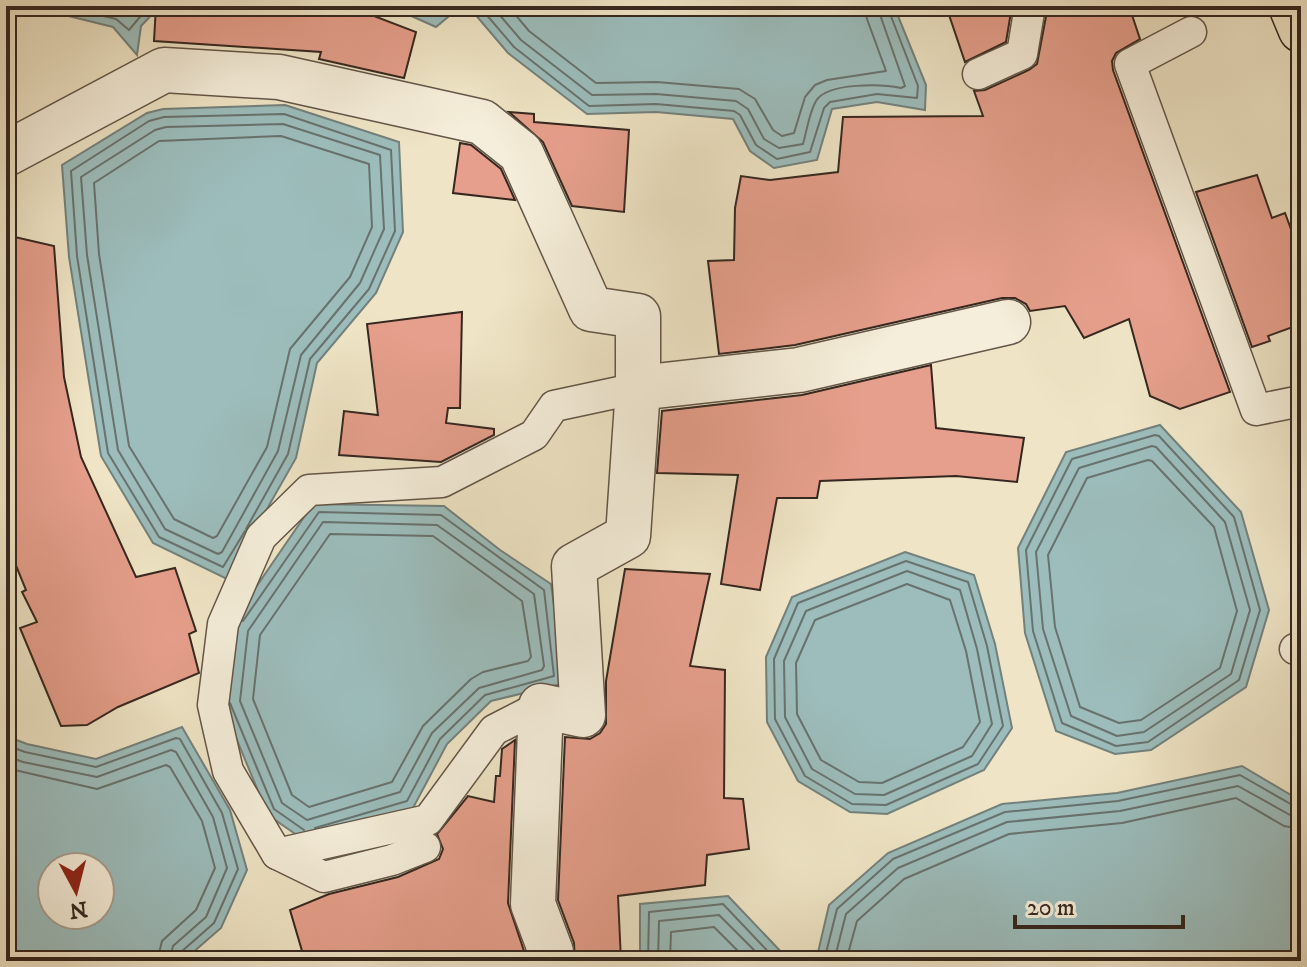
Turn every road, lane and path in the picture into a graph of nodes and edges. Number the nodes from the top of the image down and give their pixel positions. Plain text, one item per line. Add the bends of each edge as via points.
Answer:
1 (1291, 6) edge
2 (1025, 8) edge
3 (1301, 30) edge
4 (1191, 32) dead end
5 (978, 74) dead end
6 (6, 154) edge
7 (1008, 322) dead end
8 (638, 388) junction
9 (1301, 401) edge
10 (541, 706) junction
11 (425, 847) dead end
12 (277, 854) junction
13 (549, 961) edge

1 - 3 main road
2 - 5 lane via 1022,54
4 - 9 lane via 1130,64 1256,410
6 - 8 street via 164,70 279,77 482,122 521,153 591,309 638,316
7 - 8 street via 799,370
8 - 10 street via 628,536 574,566 583,715
8 - 12 lane via 554,406 534,435 442,482 309,490 261,537 223,624 213,705 228,771
10 - 12 lane via 494,730 428,820
10 - 13 street via 533,904 551,952
11 - 12 lane via 324,877

